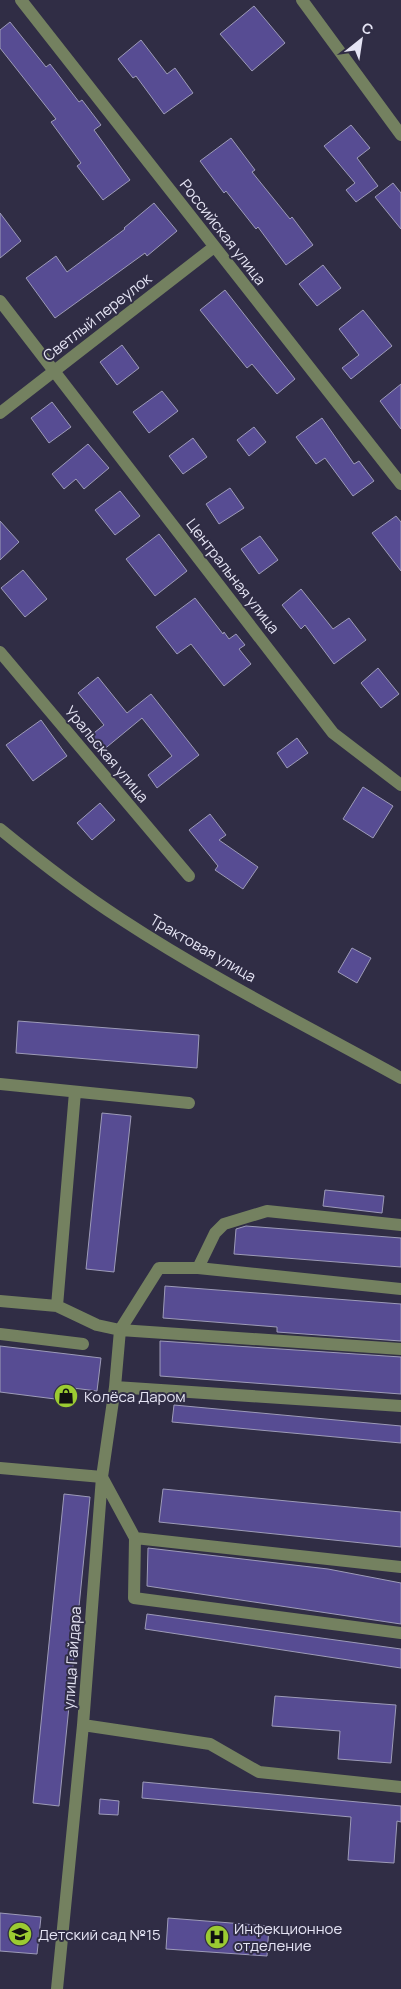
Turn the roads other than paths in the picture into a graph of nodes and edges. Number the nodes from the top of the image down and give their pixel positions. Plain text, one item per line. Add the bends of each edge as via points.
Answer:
1 (21, 0) edge
2 (302, 0) edge
3 (401, 135) edge
4 (214, 247) junction
5 (0, 301) edge
6 (54, 371) junction
7 (0, 413) edge
8 (401, 484) edge
9 (0, 652) edge
10 (401, 785) edge
11 (0, 828) edge
12 (189, 876) dead end
13 (401, 1078) edge
14 (0, 1084) edge
15 (75, 1092) junction
16 (189, 1103) dead end
17 (401, 1225) edge
18 (198, 1268) junction
19 (401, 1289) edge
20 (0, 1301) edge
21 (57, 1306) junction
22 (120, 1330) junction
23 (0, 1334) edge
24 (83, 1344) dead end
25 (401, 1349) edge
26 (115, 1387) junction
27 (401, 1406) edge
28 (0, 1468) edge
29 (102, 1477) junction
30 (135, 1538) junction
31 (401, 1567) edge
32 (401, 1633) edge
33 (83, 1725) junction
34 (401, 1787) edge
35 (58, 1989) edge

1 - 4 street, Российская улица
2 - 3 street
4 - 6 street, Светлый переулок
4 - 8 street, Российская улица
5 - 6 street, Центральная улица
6 - 7 street, Светлый переулок
6 - 10 street, Центральная улица via 333,733
9 - 12 street, Уральская улица
11 - 13 street, Трактовая улица via 45,866 121,920 206,971
14 - 15 street
15 - 16 street
15 - 21 street
17 - 18 street via 267,1211 224,1224 215,1233
18 - 19 street
18 - 22 street via 159,1268
20 - 21 street
21 - 22 street via 96,1325
22 - 25 street
22 - 26 street, улица Гайдара
23 - 24 street
26 - 27 street
26 - 29 street, улица Гайдара
28 - 29 street
29 - 30 street
29 - 33 street, улица Гайдара
30 - 31 street
30 - 32 street via 134,1598
33 - 34 street via 210,1744 259,1772
33 - 35 street, улица Гайдара

